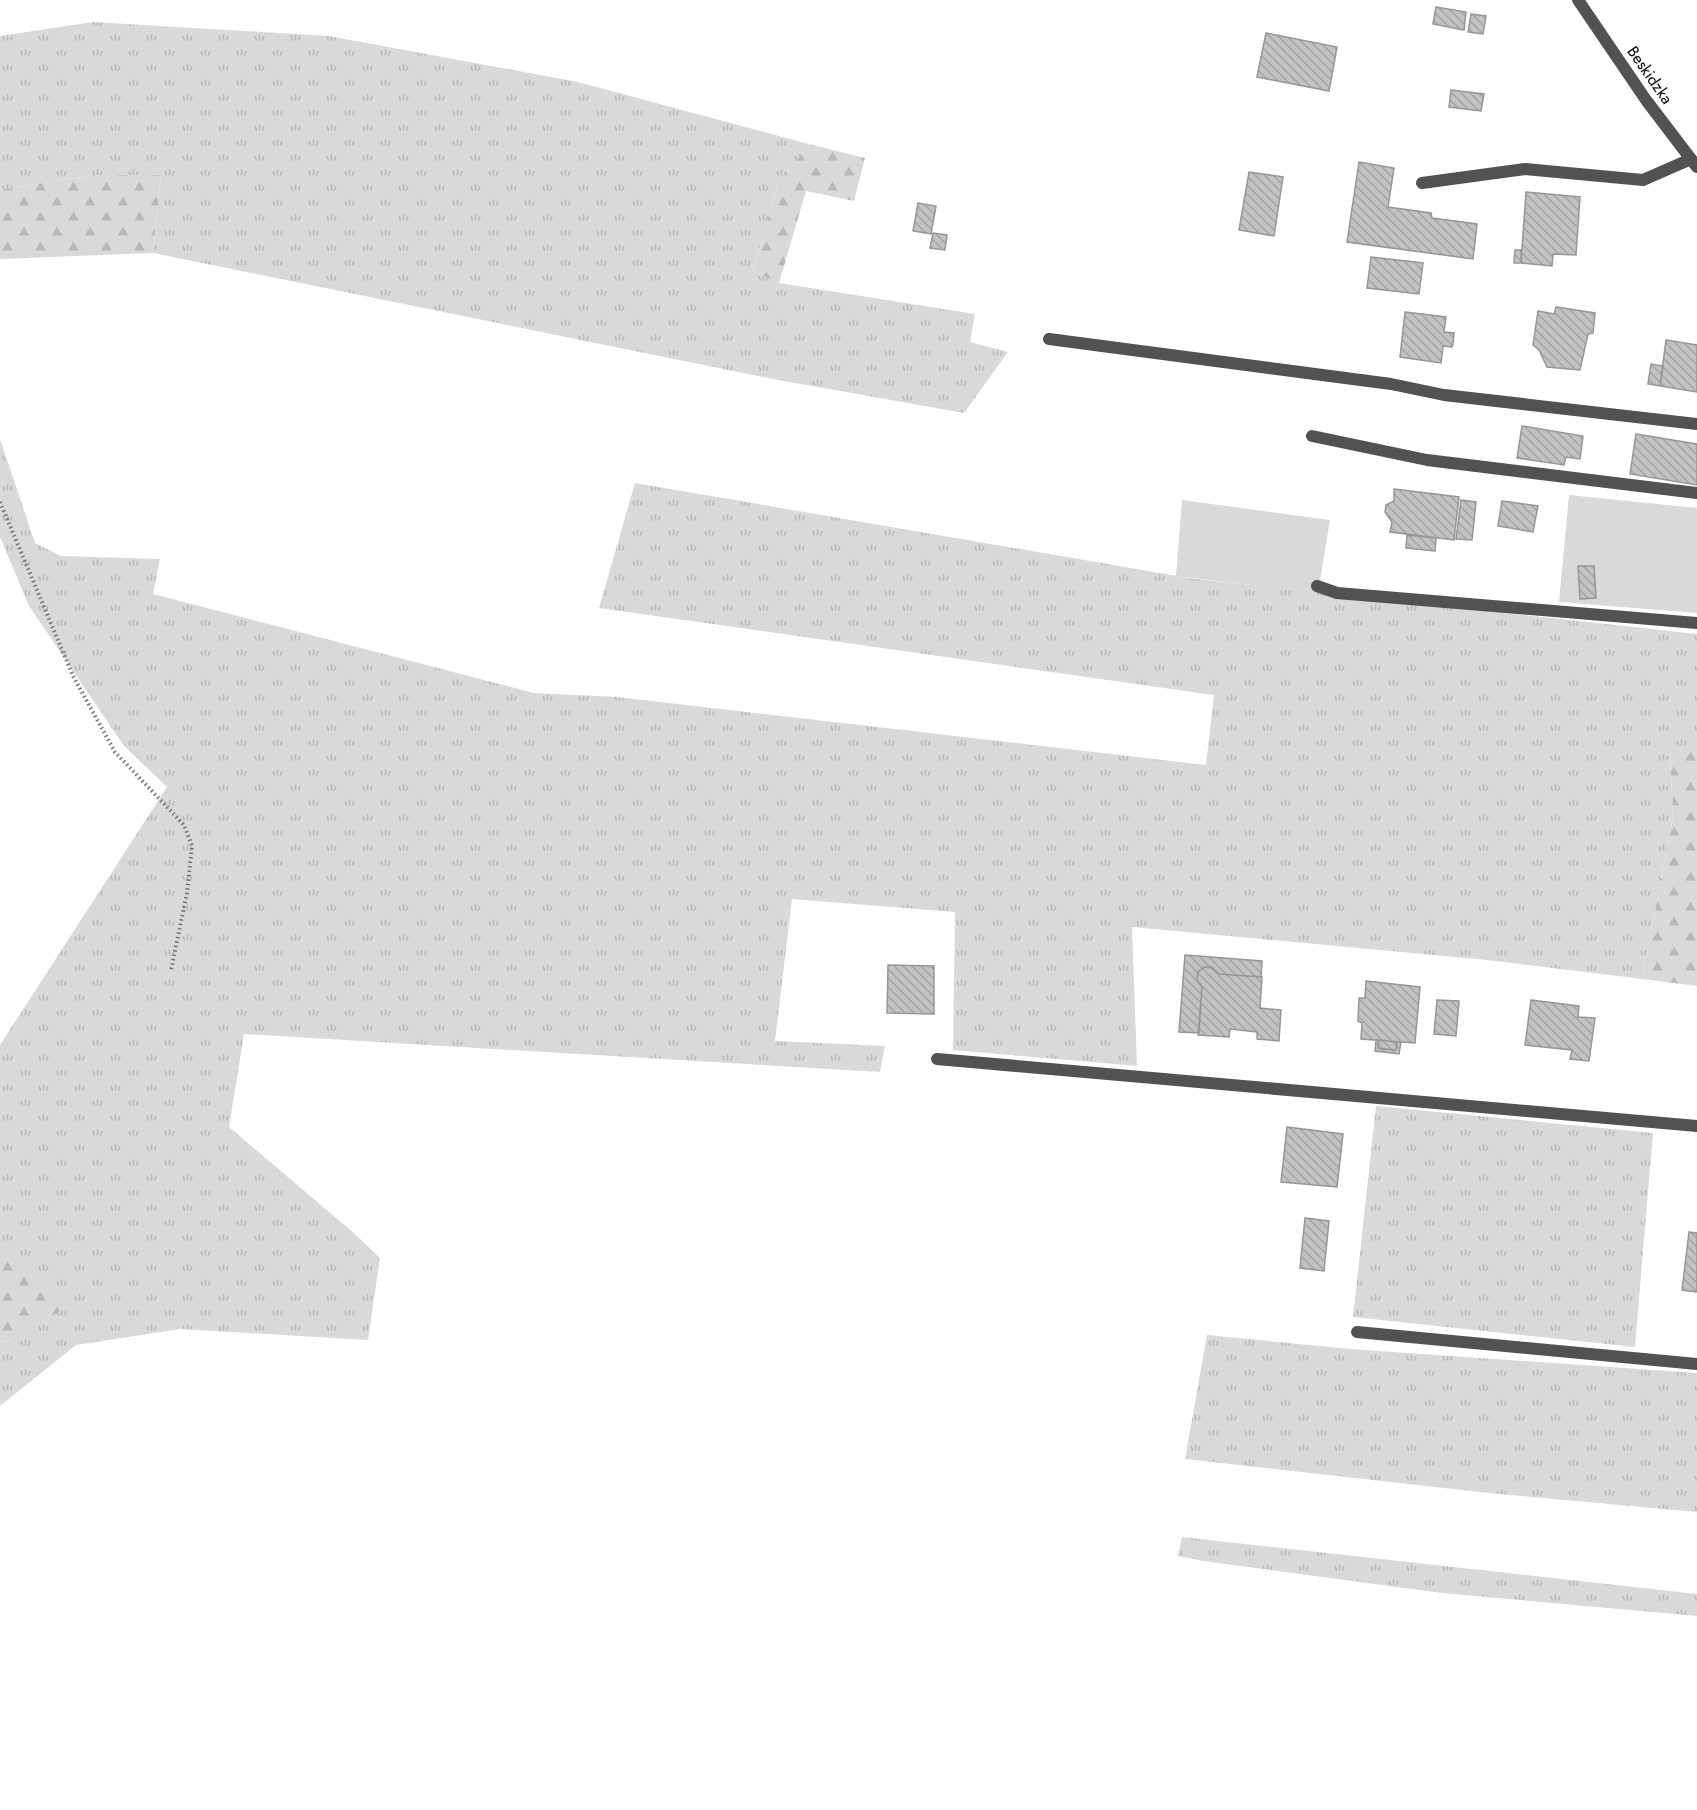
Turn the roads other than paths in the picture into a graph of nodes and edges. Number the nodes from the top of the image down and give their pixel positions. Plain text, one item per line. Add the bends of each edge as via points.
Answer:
1 (1578, 0) edge
2 (1694, 163) edge
3 (1422, 183) dead end
4 (1049, 339) dead end
5 (1697, 424) edge
6 (1312, 436) dead end
7 (1697, 493) edge
8 (1317, 586) dead end
9 (1697, 623) edge
10 (937, 1059) dead end
11 (1697, 1126) edge
12 (1357, 1332) dead end
13 (1697, 1364) edge

1 - 2 street, Beskidzka
2 - 3 street via 1643,180 1525,169
4 - 5 street via 1391,384 1444,395
6 - 7 street via 1427,460
8 - 9 street via 1337,593
10 - 11 street
12 - 13 street

